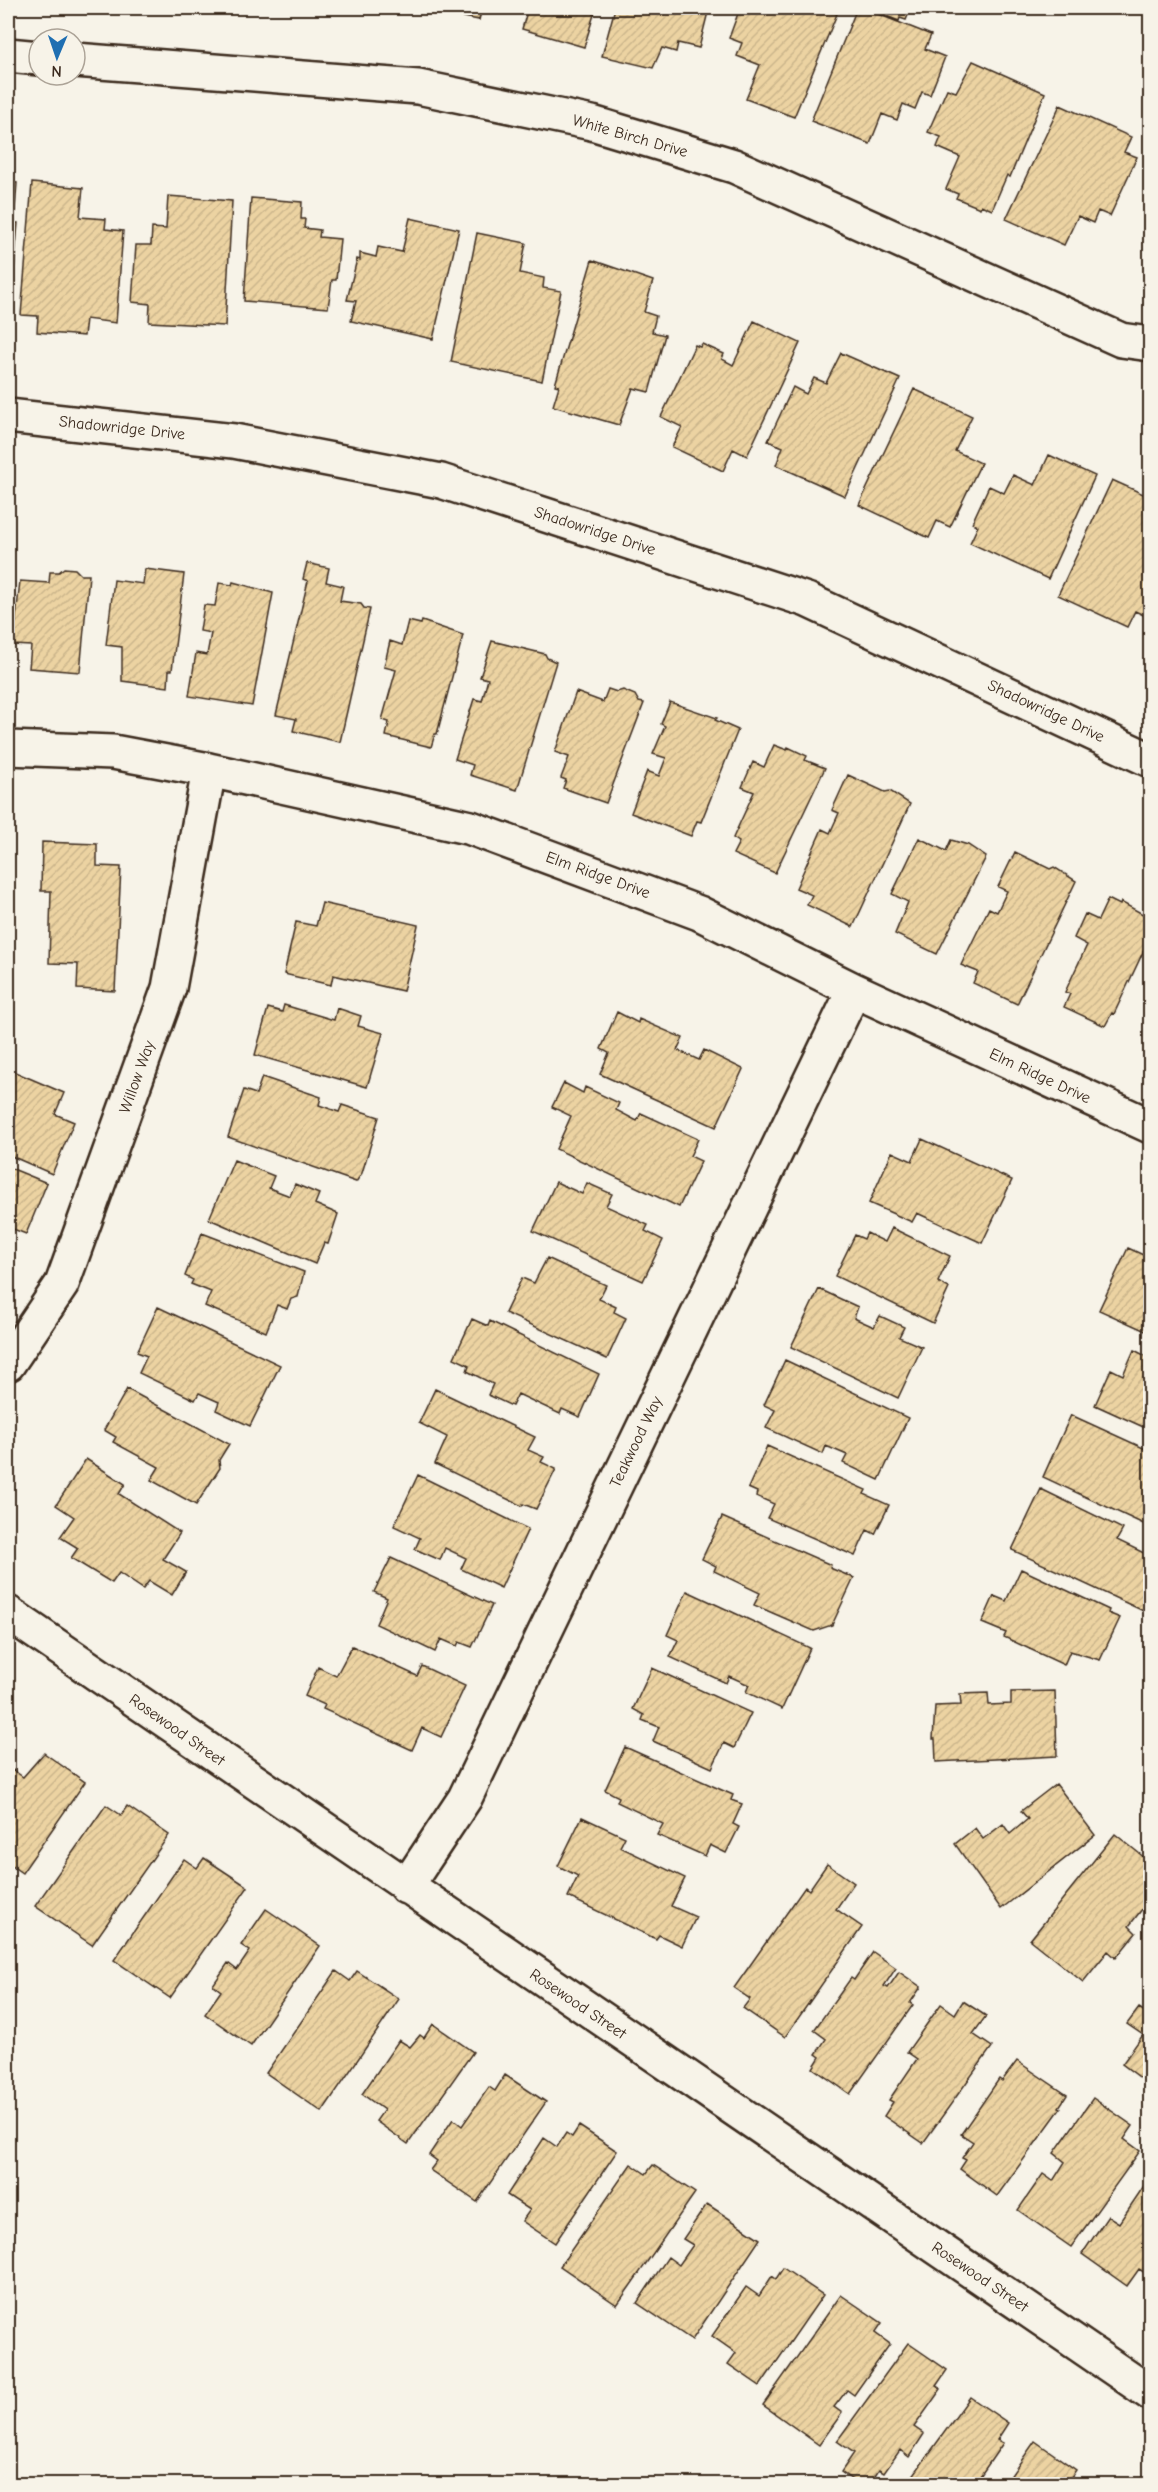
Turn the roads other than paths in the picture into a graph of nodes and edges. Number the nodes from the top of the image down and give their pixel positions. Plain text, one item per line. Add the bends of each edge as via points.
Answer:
1 (8, 55) edge
2 (27, 57) edge
3 (87, 61) edge
4 (1150, 344) edge
5 (8, 416) edge
6 (8, 748) edge
7 (1150, 760) edge
8 (209, 770) junction
9 (854, 990) junction
10 (1150, 1126) edge
11 (8, 1364) edge
12 (8, 1613) edge
13 (406, 1887) junction
14 (1149, 2390) edge

1 - 2 street
3 - 4 street, White Birch Drive via 418,87 592,123 734,166 1121,340
5 - 7 street, Shadowridge Drive via 234,441 441,481 807,600
6 - 8 street, Elm Ridge Drive via 113,752
8 - 9 street, Elm Ridge Drive via 471,828 699,913
8 - 11 street, Willow Way via 169,988 62,1284
9 - 10 street, Elm Ridge Drive
9 - 13 street, Teakwood Way via 465,1798
12 - 13 street, Rosewood Street
13 - 14 street, Rosewood Street

